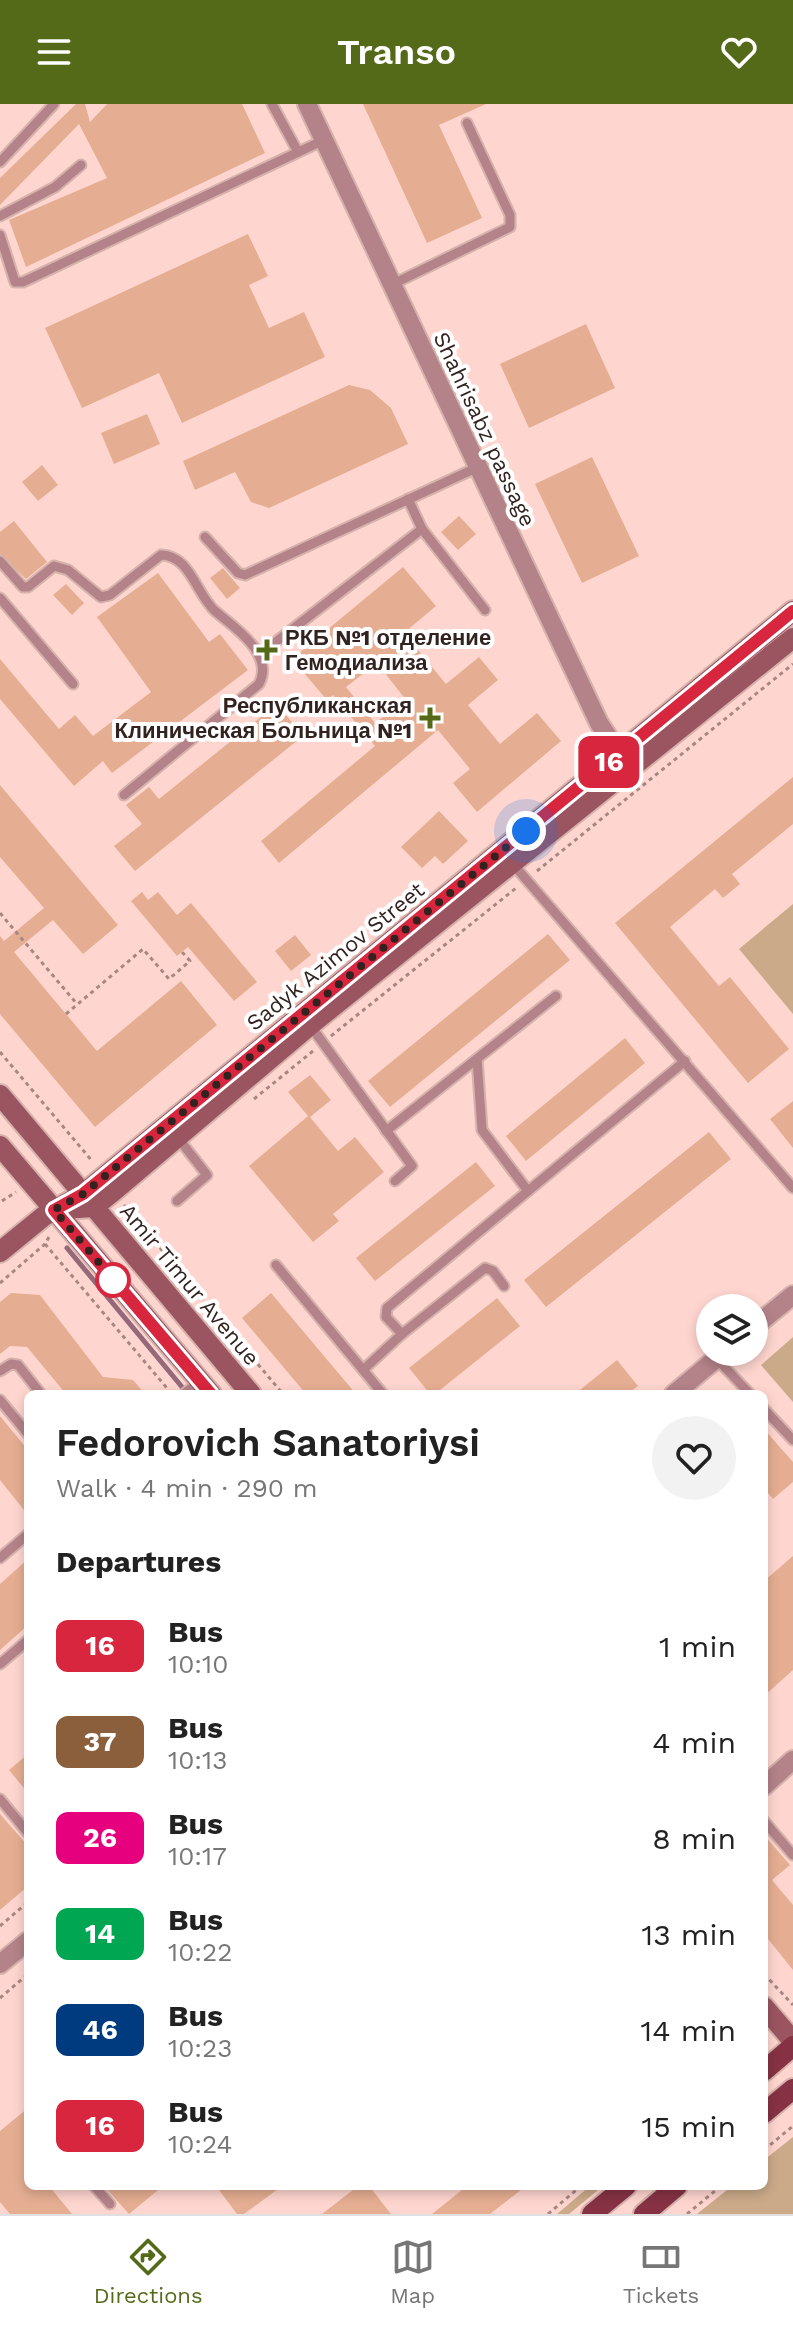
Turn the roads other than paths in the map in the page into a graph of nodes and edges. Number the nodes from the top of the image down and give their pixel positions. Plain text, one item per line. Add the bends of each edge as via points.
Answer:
1 (54, 104) edge
2 (272, 104) edge
3 (307, 104) edge
4 (467, 123) dead end
5 (324, 140) junction
6 (298, 152) junction
7 (0, 162) edge
8 (81, 165) dead end
9 (0, 216) edge
10 (0, 235) edge
11 (391, 285) junction
12 (476, 468) junction
13 (408, 499) junction
14 (422, 529) junction
15 (205, 537) dead end
16 (0, 561) edge
17 (0, 598) edge
18 (485, 610) dead end
19 (793, 611) edge
20 (793, 638) edge
21 (259, 655) junction
22 (73, 684) dead end
23 (624, 762) junction
24 (124, 795) dead end
25 (507, 857) junction
26 (556, 996) dead end
27 (310, 1025) junction
28 (477, 1059) junction
29 (685, 1061) junction
30 (0, 1095) edge
31 (386, 1131) junction
32 (178, 1138) junction
33 (0, 1146) edge
34 (395, 1181) dead end
35 (793, 1188) edge
36 (528, 1191) junction
37 (88, 1200) junction
38 (177, 1201) dead end
39 (50, 1212) junction
40 (0, 1234) edge
41 (0, 1252) edge
42 (276, 1265) dead end
43 (504, 1286) dead end
44 (793, 1295) edge
45 (768, 1316) edge
46 (402, 1334) junction
47 (707, 1366) edge
48 (728, 1366) edge
49 (363, 1370) junction
50 (0, 1371) edge
51 (196, 1389) edge
52 (38, 1390) edge
53 (248, 1390) edge
54 (380, 1390) edge
55 (679, 1390) edge
56 (747, 1390) edge
57 (0, 1400) edge
58 (768, 1413) edge
59 (24, 1429) edge
60 (793, 1440) edge
61 (24, 1537) edge
62 (0, 1558) edge
63 (24, 1643) edge
64 (0, 1664) edge
65 (793, 1760) edge
66 (768, 1782) edge
67 (0, 1799) edge
68 (768, 1826) edge
69 (24, 1828) edge
70 (793, 1855) edge
71 (24, 1944) edge
72 (0, 1964) edge
73 (768, 2012) edge
74 (793, 2043) edge
75 (768, 2062) edge
76 (768, 2064) edge
77 (793, 2089) edge
78 (768, 2110) edge
79 (98, 2190) edge
80 (621, 2190) edge
81 (672, 2190) edge
82 (110, 2204) dead end
83 (592, 2214) edge
84 (644, 2214) edge

1 - 7 lane
2 - 6 lane
3 - 5 street, Shahrisabz passage
4 - 11 lane via 510,215 510,227
5 - 6 lane
5 - 11 street, Shahrisabz passage
6 - 10 lane via 23,282 15,282
8 - 9 lane via 55,187
11 - 12 street, Shahrisabz passage
12 - 13 lane
12 - 23 street, Shahrisabz passage via 599,723
13 - 14 lane
13 - 15 lane via 245,575
14 - 18 lane
14 - 21 lane
16 - 21 lane via 23,587 54,566 68,570 101,597 161,555 171,555 213,609 232,622
17 - 22 lane
19 - 23 main road
20 - 23 main road, Sadyk Azimov Street
21 - 24 lane via 264,676 259,684
23 - 25 main road, Sadyk Azimov Street
25 - 27 main road, Sadyk Azimov Street
25 - 29 lane
25 - 37 main road, Sadyk Azimov Street
26 - 28 lane
27 - 31 lane
27 - 32 main road, Sadyk Azimov Street
28 - 31 lane
28 - 36 lane via 482,1130
29 - 35 lane
29 - 36 lane
30 - 37 main road, Amir Timur Avenue
31 - 34 lane via 412,1166
32 - 37 main road, Sadyk Azimov Street
32 - 38 lane via 207,1175
33 - 39 main road
36 - 46 lane via 387,1308 386,1317
37 - 39 main road
37 - 53 main road, Amir Timur Avenue
39 - 40 main road
39 - 41 main road
39 - 51 main road
42 - 49 lane
43 - 46 lane via 485,1268
44 - 45 street
46 - 49 lane
47 - 55 street
48 - 56 lane
49 - 54 lane
50 - 52 lane via 18,1365
57 - 59 lane
58 - 60 lane
61 - 62 lane
63 - 64 lane
65 - 66 street
67 - 69 lane
68 - 70 lane
71 - 72 street
73 - 74 main road
74 - 75 main road
76 - 77 main road
77 - 78 main road
79 - 82 lane
80 - 83 main road
81 - 84 main road

